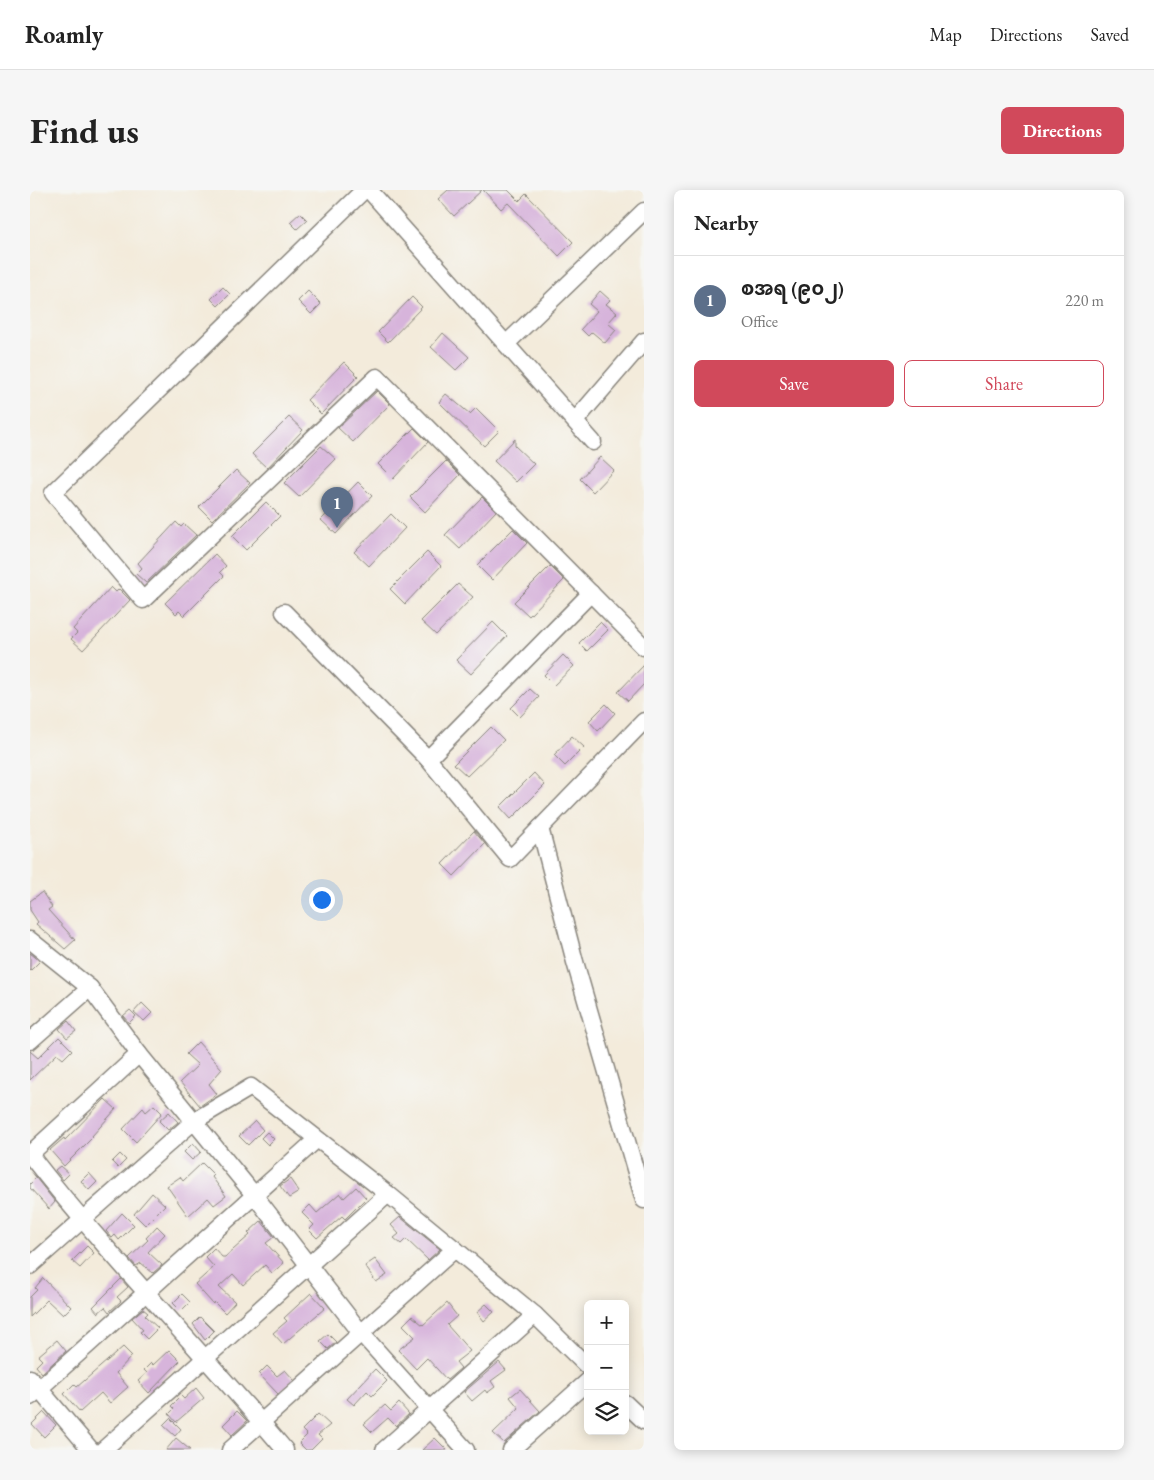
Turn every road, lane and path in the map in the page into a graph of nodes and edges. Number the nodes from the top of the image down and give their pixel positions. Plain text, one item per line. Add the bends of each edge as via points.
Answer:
1 (364, 190) edge
2 (369, 190) edge
3 (644, 211) edge
4 (644, 341) edge
5 (506, 344) junction
6 (575, 422) junction
7 (593, 442) dead end
8 (591, 593) junction
9 (284, 612) dead end
10 (644, 647) edge
11 (644, 721) edge
12 (428, 759) junction
13 (540, 828) junction
14 (30, 940) edge
15 (90, 988) junction
16 (30, 1041) edge
17 (139, 1054) junction
18 (194, 1121) junction
19 (316, 1140) junction
20 (30, 1155) edge
21 (388, 1194) junction
22 (255, 1196) junction
23 (644, 1200) edge
24 (81, 1220) junction
25 (454, 1249) junction
26 (308, 1265) junction
27 (30, 1266) edge
28 (146, 1293) junction
29 (535, 1314) junction
30 (361, 1333) junction
31 (206, 1358) junction
32 (584, 1363) edge
33 (584, 1385) edge
34 (33, 1388) edge
35 (629, 1407) edge
36 (428, 1410) junction
37 (644, 1421) edge
38 (262, 1422) junction
39 (91, 1450) edge
40 (103, 1450) edge
41 (230, 1450) edge
42 (285, 1450) edge
43 (384, 1450) edge
44 (466, 1450) edge
45 (511, 1450) edge

1 - 8 street via 53,493 143,600 377,377
2 - 5 street
3 - 5 street
4 - 6 street
5 - 6 street
6 - 7 street
8 - 10 street
8 - 12 street
9 - 12 street
11 - 13 street
12 - 13 street via 510,859
13 - 23 street
14 - 15 street
15 - 16 street
15 - 17 street
17 - 18 street
17 - 20 street
18 - 19 street via 251,1087
18 - 22 street
18 - 24 street
19 - 21 street
19 - 22 street
20 - 24 street
21 - 25 street
21 - 26 street
22 - 26 street
22 - 28 street
24 - 27 street
24 - 28 street
25 - 29 street
25 - 30 street
26 - 30 street
26 - 31 street
28 - 31 street
28 - 34 street
29 - 32 street
29 - 36 street
30 - 36 street
30 - 38 street
31 - 38 street
31 - 40 street
33 - 45 street
34 - 39 street
35 - 37 street
36 - 43 street
36 - 44 street
38 - 41 street
38 - 42 street

